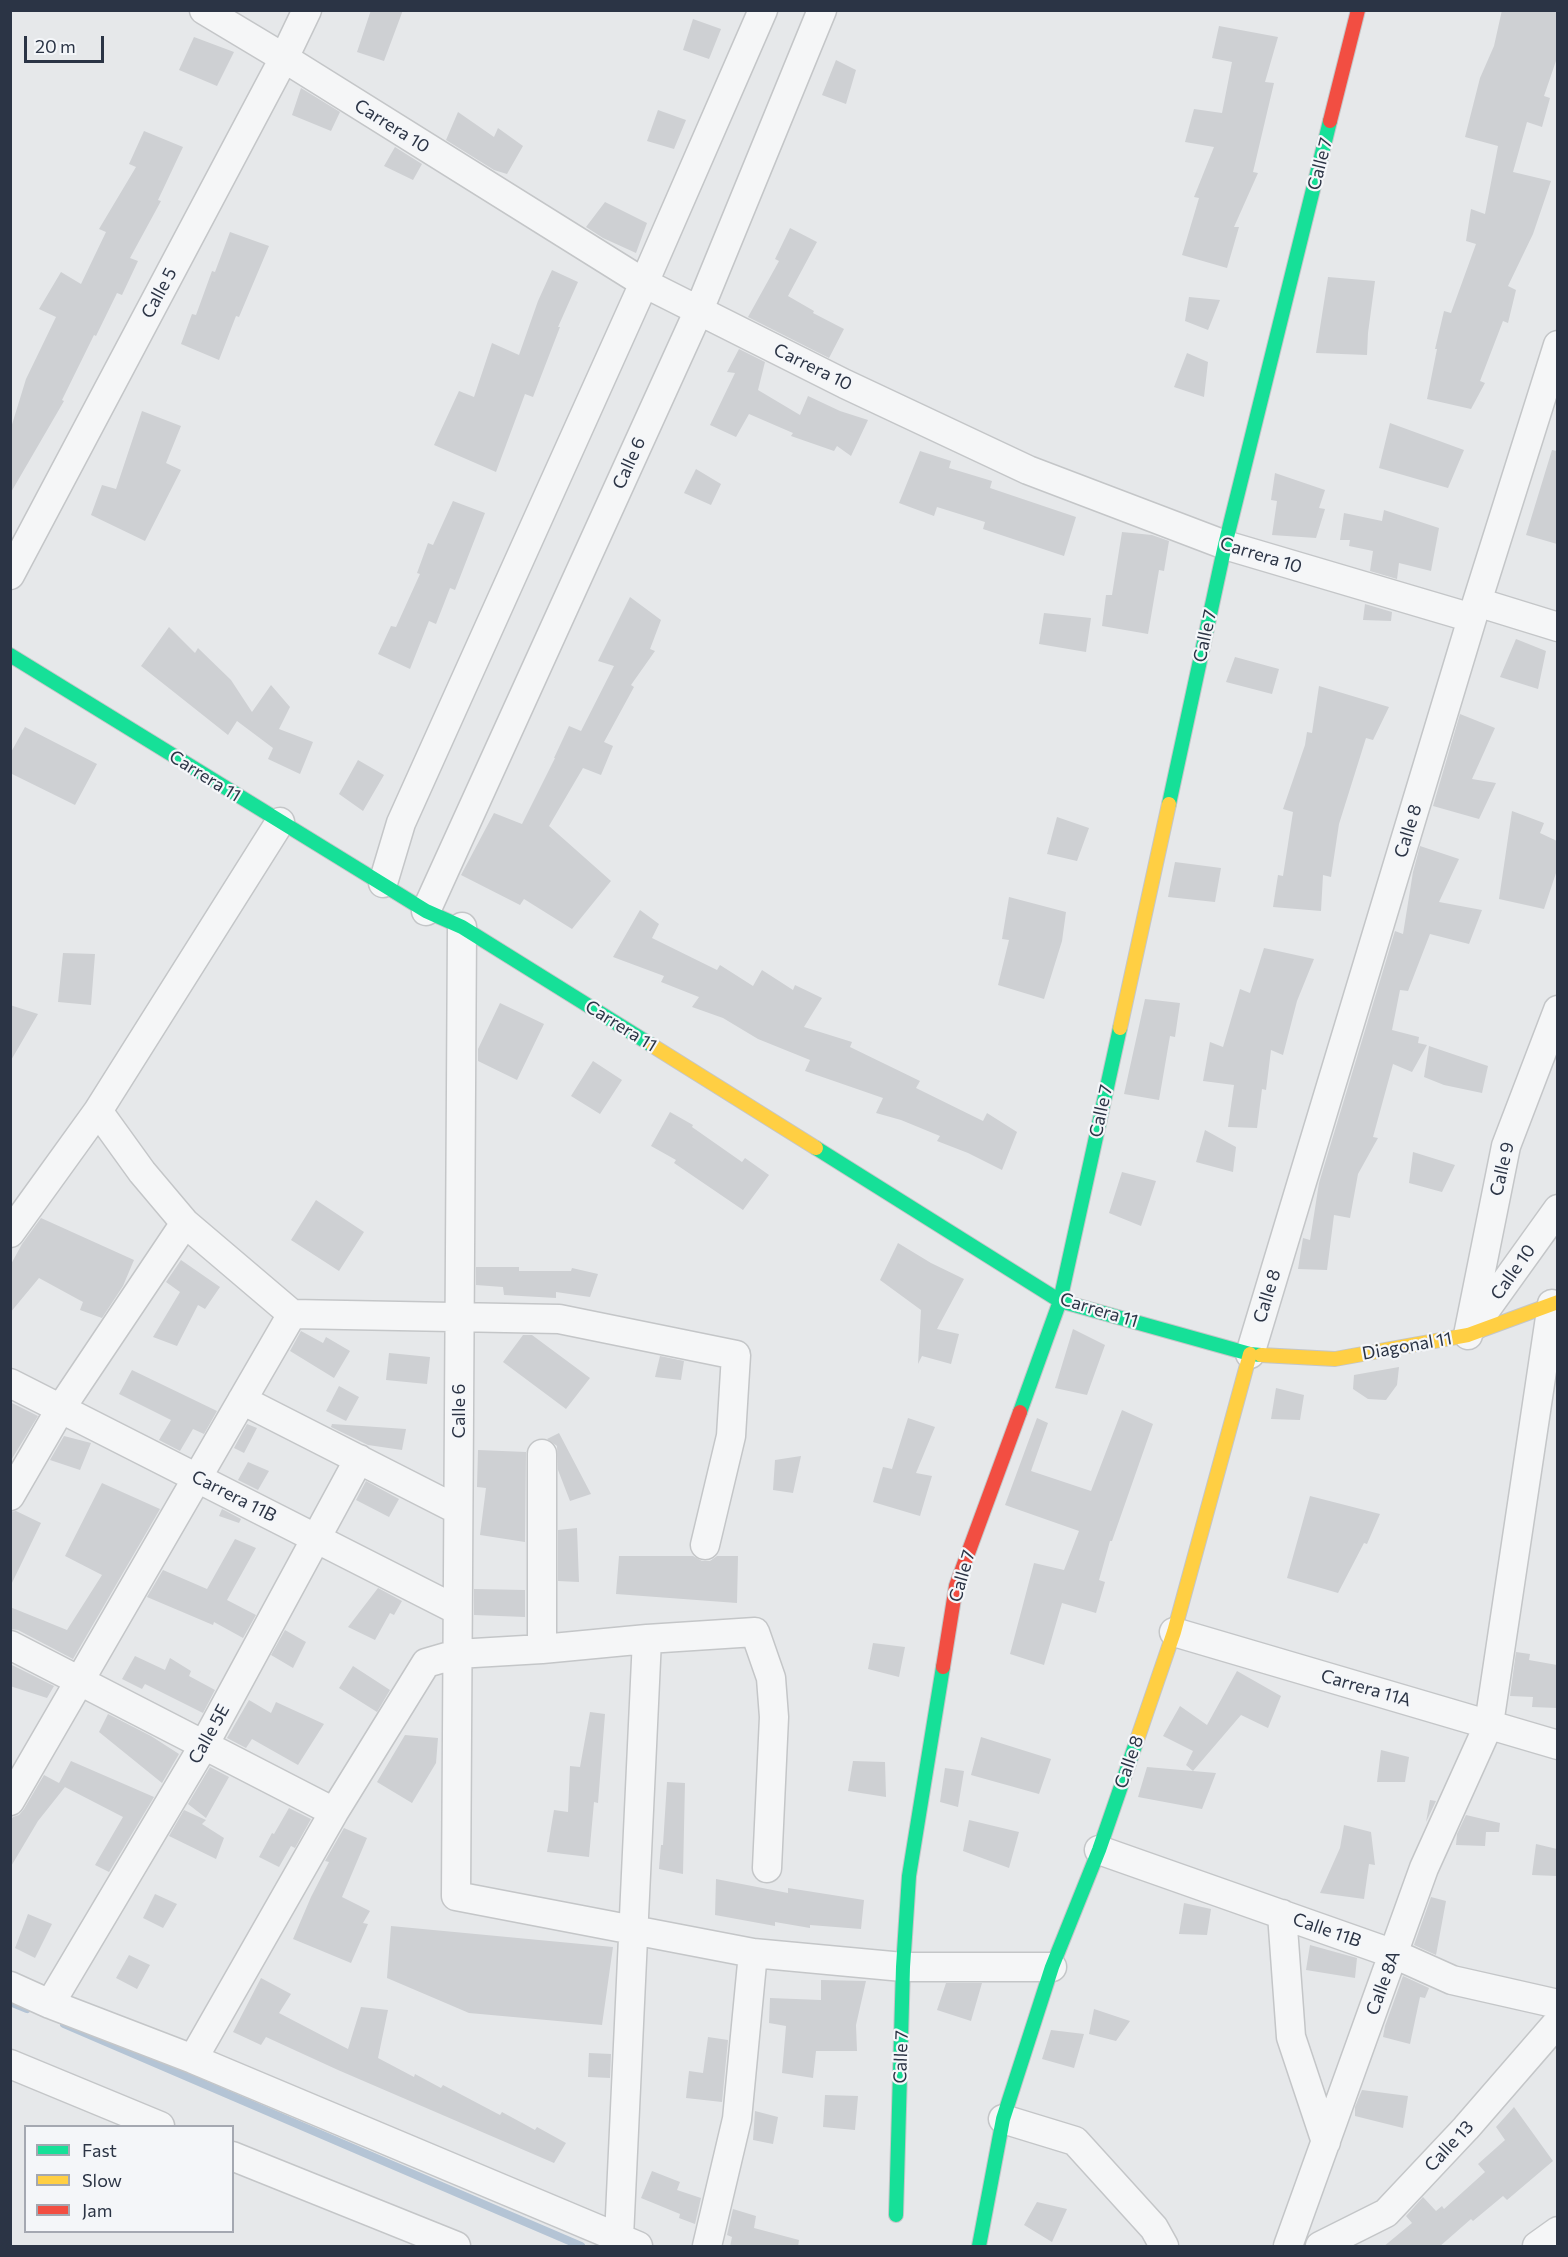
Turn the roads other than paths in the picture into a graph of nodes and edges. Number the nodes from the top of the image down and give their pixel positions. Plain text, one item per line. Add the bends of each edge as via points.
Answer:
1 (204, 10) edge
2 (307, 10) edge
3 (763, 10) edge
4 (822, 10) edge
5 (1358, 10) edge
6 (284, 58) junction
7 (644, 283) junction
8 (699, 310) junction
9 (1557, 345) edge
10 (1225, 545) junction
11 (10, 575) edge
12 (1475, 610) junction
13 (1557, 627) edge
14 (10, 655) edge
15 (280, 822) junction
16 (383, 883) junction
17 (426, 910) junction
18 (462, 927) junction
19 (1557, 1010) edge
20 (98, 1112) junction
21 (1557, 1209) edge
22 (185, 1223) junction
23 (10, 1233) edge
24 (1060, 1301) junction
25 (1555, 1303) edge
26 (292, 1314) junction
27 (459, 1318) junction
28 (1468, 1335) junction
29 (1250, 1354) junction
30 (10, 1383) edge
31 (242, 1400) junction
32 (61, 1408) junction
33 (542, 1454) dead end
34 (358, 1459) junction
35 (198, 1478) junction
36 (10, 1496) edge
37 (458, 1510) junction
38 (316, 1539) junction
39 (705, 1545) dead end
40 (457, 1610) junction
41 (1174, 1632) junction
42 (646, 1639) junction
43 (10, 1645) edge
44 (542, 1649) junction
45 (457, 1654) junction
46 (80, 1681) junction
47 (1489, 1724) junction
48 (204, 1745) junction
49 (1557, 1745) edge
50 (10, 1801) edge
51 (334, 1812) junction
52 (1099, 1850) junction
53 (767, 1868) dead end
54 (1282, 1914) junction
55 (633, 1931) junction
56 (753, 1953) junction
57 (1394, 1954) junction
58 (903, 1967) junction
59 (1052, 1967) junction
60 (10, 1986) edge
61 (50, 2004) junction
62 (1557, 2004) edge
63 (1557, 2022) edge
64 (193, 2059) junction
65 (10, 2064) edge
66 (1003, 2119) junction
67 (155, 2125) edge
68 (1326, 2142) junction
69 (234, 2157) edge
70 (896, 2215) dead end
71 (1557, 2230) edge
72 (628, 2242) edge
73 (456, 2247) edge
74 (707, 2247) edge
75 (980, 2247) edge
76 (1164, 2247) edge
77 (1288, 2247) edge
78 (1320, 2247) edge
79 (1537, 2247) edge

1 - 6 street, Carrera 10
2 - 6 street, Calle 5
3 - 7 street
4 - 8 street, Calle 6
5 - 10 street, Calle 7
6 - 7 street, Carrera 10
6 - 11 street, Calle 5
7 - 8 street, Carrera 10
7 - 16 street via 401,823
8 - 10 street, Carrera 10 via 1028,470
8 - 17 street, Calle 6
9 - 12 street, Calle 8
10 - 12 street, Carrera 10
10 - 24 street, Calle 7
12 - 13 street, Carrera 10
12 - 29 street, Calle 8
14 - 15 street, Carrera 11
15 - 16 street, Carrera 11
15 - 20 street
16 - 17 street, Carrera 11
17 - 18 street, Carrera 11
18 - 24 street, Carrera 11
18 - 27 street, Calle 6
19 - 28 street, Calle 9 via 1506,1146
20 - 22 street
20 - 23 street
21 - 28 street, Calle 10
22 - 26 street
22 - 32 street
24 - 29 street, Carrera 11
24 - 58 street, Calle 7 via 956,1586 909,1875
25 - 28 street, Diagonal 11
25 - 47 street, Calle 8A
26 - 27 street
26 - 31 street
27 - 37 street, Calle 6
27 - 39 street via 559,1319 736,1355 731,1436
28 - 29 street, Diagonal 11 via 1335,1359
29 - 41 street, Calle 8
30 - 32 street, Carrera 11B
31 - 34 street
31 - 35 street
32 - 35 street, Carrera 11B
32 - 36 street
33 - 44 street
34 - 37 street
34 - 38 street, Calle 5E
35 - 38 street, Carrera 11B
35 - 46 street
37 - 40 street, Calle 6
38 - 40 street, Carrera 11B
38 - 48 street, Calle 5E
40 - 45 street, Calle 6
41 - 47 street, Carrera 11A
41 - 52 street, Calle 8
42 - 44 street
42 - 53 street via 755,1632 771,1678 774,1717
42 - 55 street
43 - 46 street
44 - 45 street
45 - 51 street via 426,1663
45 - 55 street, Calle 6 via 456,1896
46 - 48 street
46 - 50 street
47 - 49 street, Carrera 11A
47 - 57 street, Calle 8A via 1424,1868
48 - 51 street
48 - 61 street, Calle 5E
51 - 64 street
52 - 54 street, Calle 11B
52 - 59 street, Calle 8
54 - 57 street, Calle 11B
54 - 68 street via 1292,2037
55 - 56 street
55 - 72 street
56 - 58 street
56 - 74 street via 737,2119
57 - 62 street, Calle 11B via 1452,1980
57 - 68 street, Calle 8A
58 - 59 street
58 - 70 street, Calle 7
59 - 66 street, Calle 8
60 - 61 street
61 - 64 street
63 - 78 street, Calle 13 via 1386,2213
64 - 72 street
65 - 67 street
66 - 75 street, Calle 8
66 - 76 street via 1076,2141 1154,2228
68 - 77 street, Calle 8A
69 - 73 street
71 - 79 street

